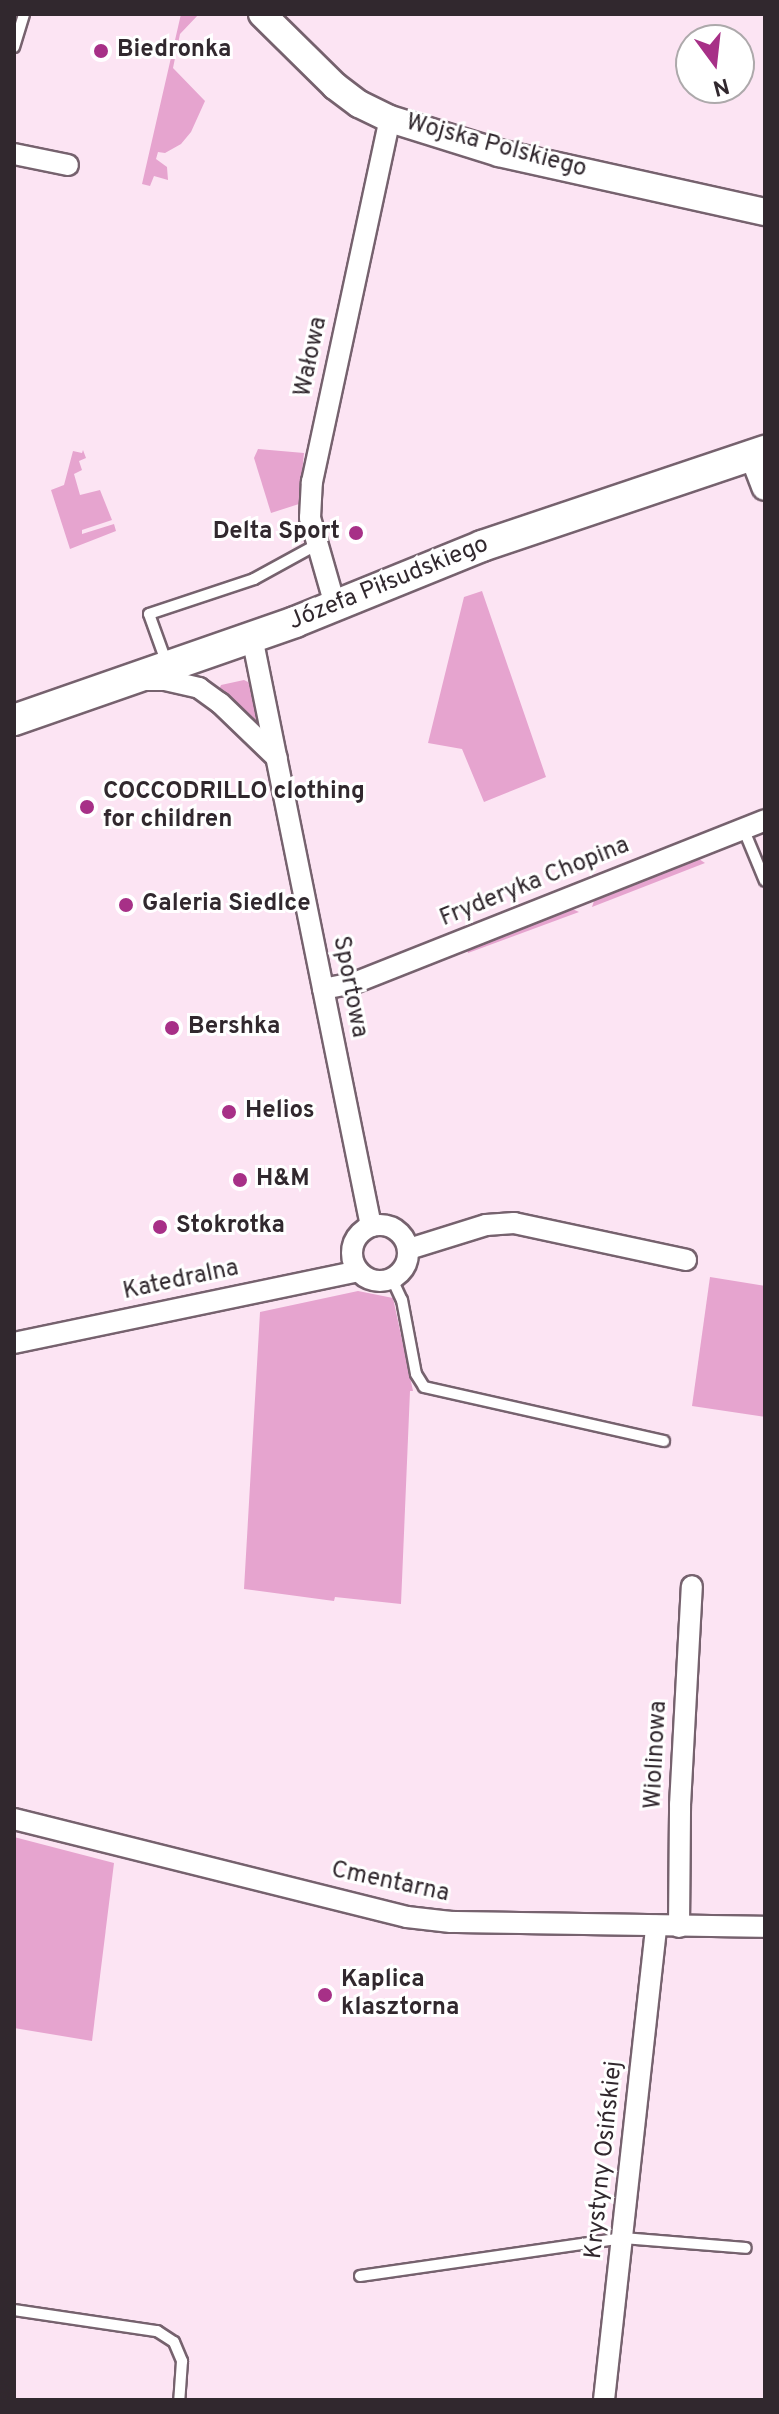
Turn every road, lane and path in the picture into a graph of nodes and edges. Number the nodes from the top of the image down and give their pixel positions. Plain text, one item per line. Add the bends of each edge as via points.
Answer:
1 (24, 14) edge
2 (262, 14) edge
3 (14, 47) edge
4 (390, 119) junction
5 (14, 154) edge
6 (68, 165) dead end
7 (765, 212) edge
8 (759, 453) edge
9 (765, 487) edge
10 (316, 545) junction
11 (335, 605) junction
12 (252, 637) junction
13 (169, 668) junction
14 (134, 680) junction
15 (14, 720) edge
16 (277, 758) junction
17 (765, 820) edge
18 (743, 828) junction
19 (765, 881) edge
20 (323, 989) junction
21 (371, 1226) junction
22 (409, 1249) junction
23 (686, 1260) dead end
24 (358, 1271) junction
25 (392, 1279) junction
26 (14, 1343) edge
27 (664, 1441) dead end
28 (692, 1586) dead end
29 (14, 1819) edge
30 (656, 1926) junction
31 (679, 1927) junction
32 (765, 1927) edge
33 (623, 2238) junction
34 (746, 2248) dead end
35 (360, 2276) dead end
36 (14, 2310) edge
37 (179, 2400) edge
38 (604, 2400) edge

1 - 3 lane
2 - 4 street, Wojska Polskiego via 335,86
4 - 7 street, Wojska Polskiego via 499,153
4 - 10 street, Wałowa via 312,482 310,518
5 - 6 street
8 - 9 street
8 - 11 main road, Józefa Piłsudskiego via 482,546
10 - 11 street, Wałowa
10 - 13 lane via 254,579 149,614
11 - 12 main road, Józefa Piłsudskiego
12 - 13 main road, Józefa Piłsudskiego
12 - 16 street, Sportowa
13 - 14 main road, Józefa Piłsudskiego
14 - 15 main road, Józefa Piłsudskiego
14 - 16 street via 199,688
16 - 20 street, Sportowa
17 - 18 street, Fryderyka Chopina
18 - 19 lane
18 - 20 street, Fryderyka Chopina via 354,983
20 - 21 street, Sportowa
21 - 22 street via 395,1228
21 - 24 street via 353,1245
22 - 23 street via 486,1225 514,1223
22 - 25 street via 406,1265
24 - 25 street via 371,1280
24 - 26 street, Katedralna
25 - 27 lane via 424,1387
28 - 31 street, Wiolinowa
29 - 30 street, Cmentarna via 407,1917
30 - 31 street, Cmentarna
30 - 33 street, Krystyny Osińskiej
31 - 32 street, Cmentarna
33 - 34 lane
33 - 35 lane
33 - 38 street, Krystyny Osińskiej
36 - 37 lane via 157,2331 174,2342 182,2361

